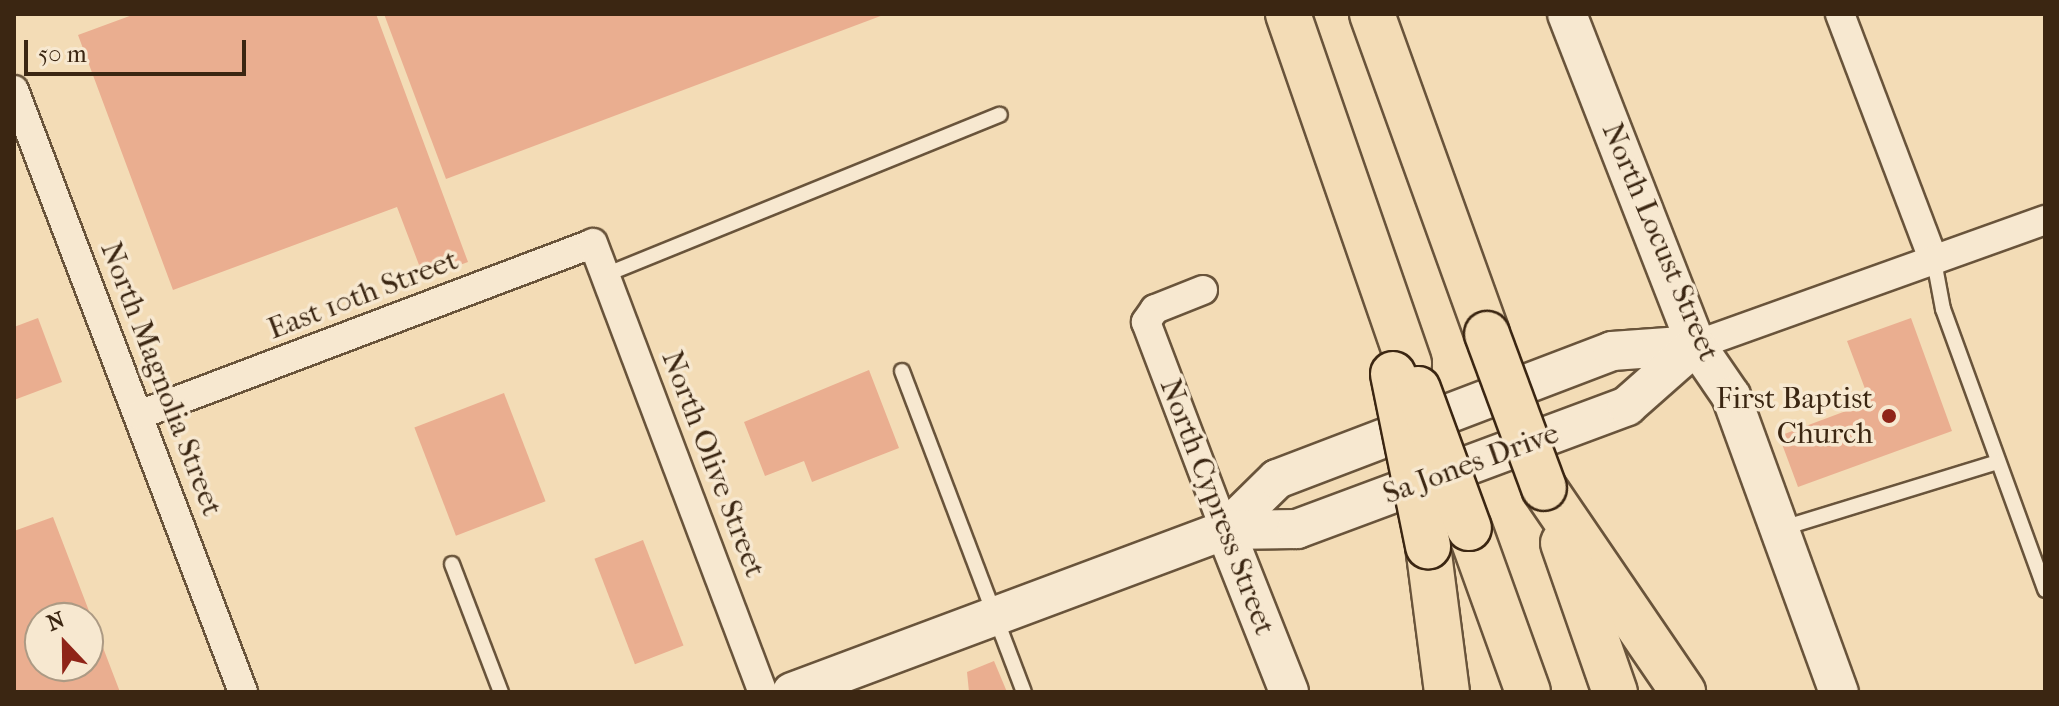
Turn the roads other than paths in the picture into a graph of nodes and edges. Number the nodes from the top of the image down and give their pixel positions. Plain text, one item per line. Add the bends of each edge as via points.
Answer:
1 (1288, 14) edge
2 (1372, 14) edge
3 (1567, 14) edge
4 (1840, 14) edge
5 (14, 90) edge
6 (1000, 115) dead end
7 (2045, 220) edge
8 (1934, 261) junction
9 (602, 268) junction
10 (1203, 290) dead end
11 (1696, 345) junction
12 (1401, 369) junction
13 (902, 371) dead end
14 (139, 415) junction
15 (1998, 462) junction
16 (1544, 488) junction
17 (1779, 529) junction
18 (1225, 530) junction
19 (452, 564) dead end
20 (2045, 590) edge
21 (995, 616) junction
22 (243, 692) edge
23 (501, 692) edge
24 (763, 692) edge
25 (792, 692) edge
26 (1024, 692) edge
27 (1289, 692) edge
28 (1447, 692) edge
29 (1528, 692) edge
30 (1615, 692) edge
31 (1683, 692) edge
32 (1839, 692) edge

1 - 12 highway via 1377,268
2 - 16 highway, bridge
3 - 11 main road, North Locust Street
4 - 8 street
5 - 14 street, North Magnolia Street
6 - 9 lane
7 - 8 street, Sa Jones Drive
8 - 11 street, Sa Jones Drive
8 - 15 lane via 1943,309
9 - 14 street, East 10th Street via 593,243
9 - 24 street, North Olive Street
10 - 18 street, North Cypress Street via 1155,309 1146,322
11 - 17 main road, North Locust Street via 1731,396
11 - 18 main road, Sa Jones Drive via 1612,351 1277,479
11 - 18 main road, Sa Jones Drive via 1627,406 1297,529
12 - 28 highway, bridge
12 - 29 highway, bridge via 1469,528
13 - 21 lane
14 - 22 street, North Magnolia Street
15 - 17 lane
15 - 20 lane
16 - 30 highway
16 - 31 highway
17 - 32 main road, North Locust Street
18 - 21 main road, Sa Jones Drive
18 - 27 main road, North Cypress Street
19 - 23 lane
21 - 25 main road, Sa Jones Drive
21 - 26 lane

